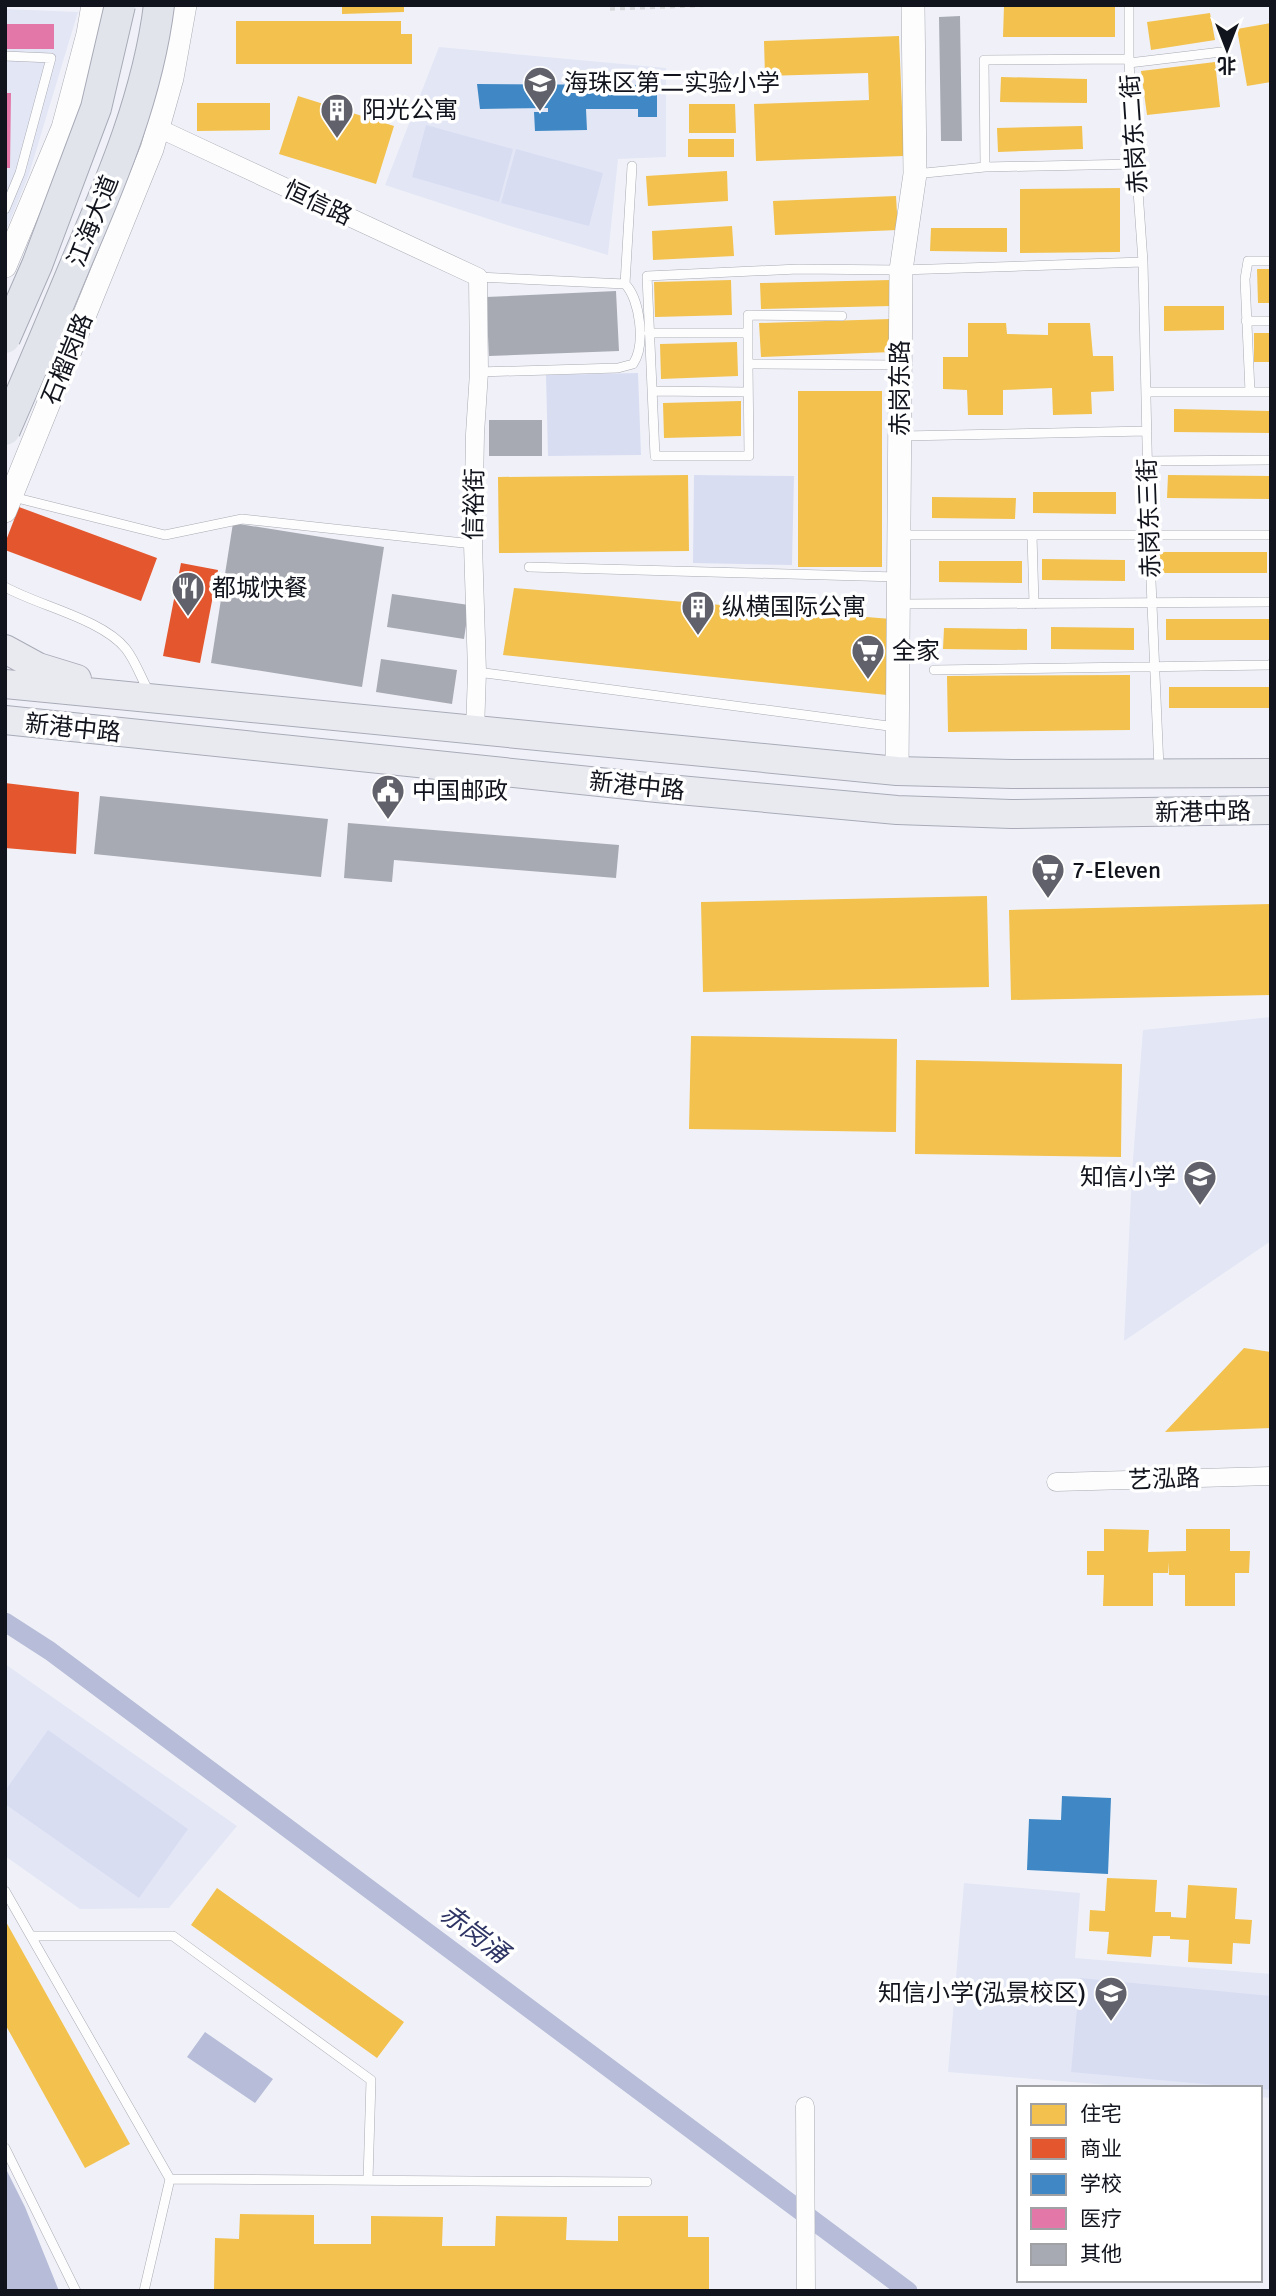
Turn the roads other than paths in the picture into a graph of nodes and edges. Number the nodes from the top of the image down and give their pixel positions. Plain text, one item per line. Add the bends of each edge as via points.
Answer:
1 (93, 5) edge
2 (120, 5) edge
3 (159, 5) edge
4 (185, 5) edge
5 (913, 5) edge
6 (1129, 5) edge
7 (1221, 52) dead end
8 (5, 56) edge
9 (1129, 61) junction
10 (158, 128) junction
11 (1136, 164) junction
12 (632, 166) dead end
13 (985, 167) junction
14 (915, 174) junction
15 (6, 207) edge
16 (29, 208) junction
17 (116, 237) junction
18 (1271, 261) edge
19 (1143, 262) junction
20 (5, 266) edge
21 (901, 270) junction
22 (478, 277) junction
23 (625, 284) junction
24 (842, 316) dead end
25 (5, 320) edge
26 (1246, 321) junction
27 (1271, 321) edge
28 (649, 333) junction
29 (748, 333) junction
30 (5, 338) edge
31 (65, 363) junction
32 (748, 364) junction
33 (901, 365) junction
34 (479, 372) junction
35 (652, 391) junction
36 (748, 392) junction
37 (1146, 392) junction
38 (1250, 392) junction
39 (1271, 392) edge
40 (5, 430) edge
41 (1147, 432) junction
42 (900, 436) junction
43 (1271, 460) edge
44 (1147, 461) junction
45 (8, 504) edge
46 (1149, 534) junction
47 (899, 535) junction
48 (1032, 535) junction
49 (1271, 535) edge
50 (473, 544) junction
51 (529, 567) dead end
52 (899, 577) junction
53 (5, 587) edge
54 (1152, 602) junction
55 (1271, 602) edge
56 (899, 604) junction
57 (1034, 604) junction
58 (5, 649) edge
59 (1271, 664) edge
60 (1155, 668) junction
61 (934, 670) dead end
62 (477, 672) junction
63 (5, 684) edge
64 (151, 697) junction
65 (5, 720) edge
66 (898, 727) junction
67 (475, 731) junction
68 (830, 766) junction
69 (897, 771) junction
70 (1271, 773) edge
71 (1159, 774) junction
72 (827, 804) junction
73 (897, 810) junction
74 (1271, 810) edge
75 (1271, 1476) edge
76 (1056, 1482) dead end
77 (5, 1891) edge
78 (31, 1936) junction
79 (804, 2106) dead end
80 (5, 2148) edge
81 (170, 2179) junction
82 (368, 2180) junction
83 (647, 2182) dead end
84 (76, 2291) edge
85 (145, 2291) edge
86 (806, 2291) edge

1 - 16 street via 63,128
2 - 30 highway, 江海大道, bridge via 96,108
3 - 40 highway, 江海大道, bridge via 127,136
4 - 10 street, 石榴岗路
5 - 14 street, 赤岗东路
6 - 9 lane, 赤岗东二街
7 - 9 lane
8 - 15 lane via 51,58 20,173
9 - 11 lane, 赤岗东二街
9 - 13 lane via 984,60
10 - 17 street, 石榴岗路
10 - 22 street, 恒信路
11 - 13 lane
11 - 19 lane, 赤岗东二街
12 - 23 lane
13 - 14 lane
14 - 21 street, 赤岗东路
16 - 17 street via 34,224 52,244 72,248
16 - 20 street
17 - 31 street, 石榴岗路
18 - 26 lane via 1248,261
19 - 21 lane
19 - 37 lane, 赤岗东三街
21 - 28 lane via 647,276
21 - 33 street, 赤岗东路
22 - 23 lane
22 - 34 street, 信裕街
23 - 34 lane via 638,307 638,358 634,364
24 - 29 lane via 748,315
25 - 31 street via 35,317 47,323 63,345
26 - 27 lane
26 - 38 lane
28 - 29 lane
28 - 35 lane
29 - 32 lane
31 - 45 street, 石榴岗路
32 - 33 lane
32 - 36 lane
33 - 42 street, 赤岗东路
34 - 50 street, 信裕街
35 - 36 lane
35 - 36 lane via 654,456 749,456
37 - 38 lane
37 - 41 lane, 赤岗东三街
38 - 39 lane
41 - 42 lane
41 - 44 lane, 赤岗东三街
42 - 47 street, 赤岗东路
43 - 44 lane
44 - 46 lane, 赤岗东三街
45 - 50 lane via 165,535 242,519
46 - 48 lane
46 - 49 lane
46 - 54 lane, 赤岗东三街
47 - 48 lane
47 - 52 street, 赤岗东路
48 - 57 lane
50 - 62 street, 信裕街
51 - 52 lane
52 - 56 street, 赤岗东路
53 - 64 lane via 116,639 135,663
54 - 55 lane
54 - 57 lane
54 - 60 lane, 赤岗东三街
56 - 57 lane
56 - 66 street, 赤岗东路
58 - 64 main road via 38,667
59 - 60 lane
60 - 61 lane
60 - 71 lane, 赤岗东三街
62 - 66 lane
62 - 67 street, 信裕街
63 - 64 main road, 新港中路
64 - 67 main road, 新港中路
65 - 72 main road, 新港中路
66 - 69 street, 赤岗东路
67 - 68 main road, 新港中路
68 - 69 main road, 新港中路
68 - 72 main road
69 - 71 main road, 新港中路
69 - 73 main road
70 - 71 main road, 新港中路
72 - 73 main road, 新港中路
73 - 74 main road, 新港中路 via 1011,814
75 - 76 street, 艺泓路
77 - 78 lane
78 - 81 lane
78 - 82 lane via 173,1936 360,2071 372,2080
79 - 86 street
80 - 84 lane
81 - 82 lane
81 - 85 lane
82 - 83 lane

